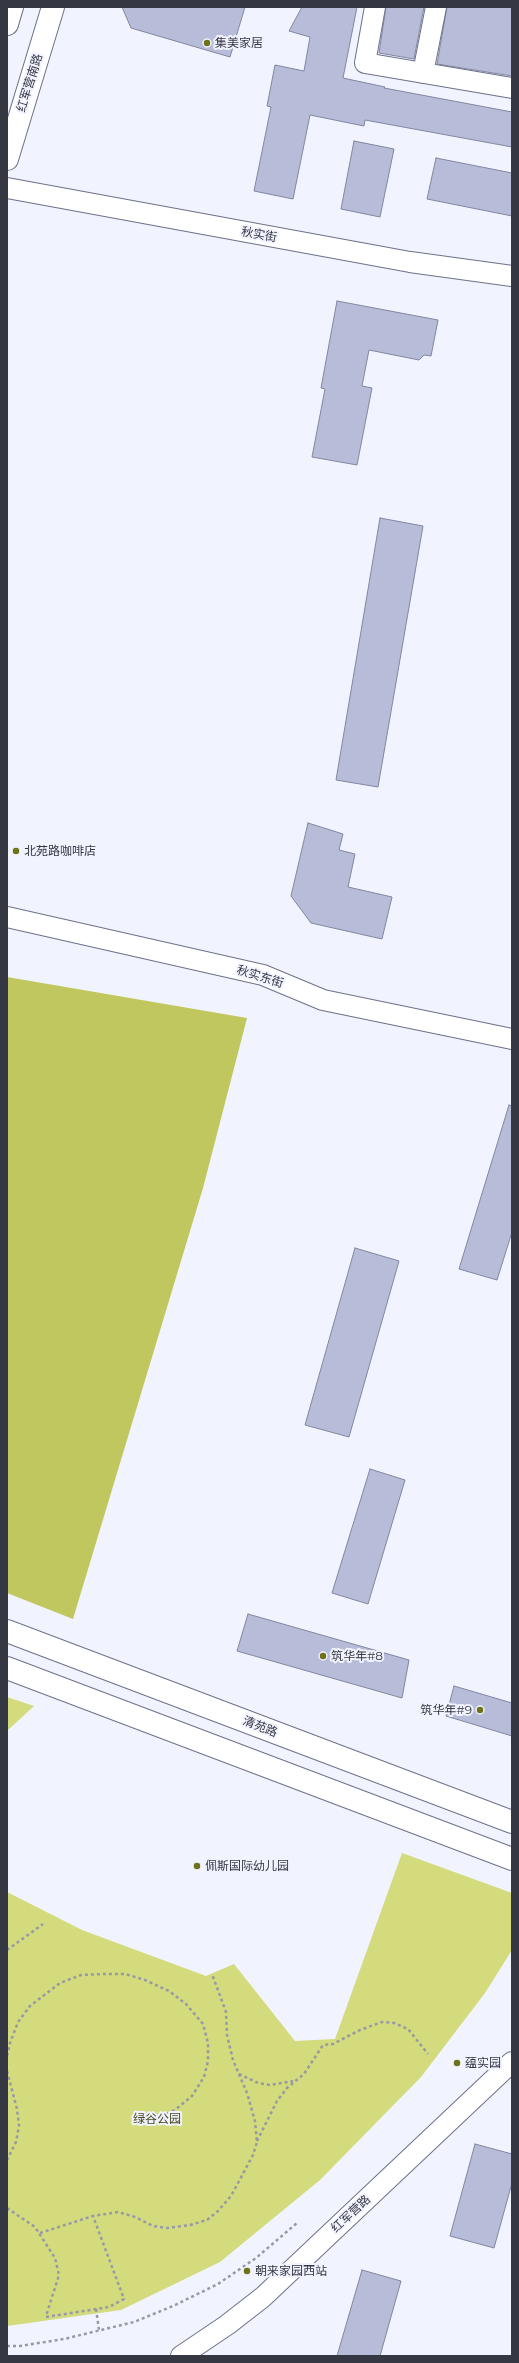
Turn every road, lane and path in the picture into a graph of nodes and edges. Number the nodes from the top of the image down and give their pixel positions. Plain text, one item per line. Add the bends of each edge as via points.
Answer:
1 (12, 7) edge
2 (53, 7) edge
3 (376, 7) edge
4 (436, 7) edge
5 (7, 24) edge
6 (423, 73) junction
7 (512, 88) edge
8 (15, 110) edge
9 (7, 159) edge
10 (7, 188) edge
11 (512, 276) edge
12 (7, 917) edge
13 (512, 1039) edge
14 (7, 1631) edge
15 (7, 1668) edge
16 (512, 1822) edge
17 (512, 1859) edge
18 (43, 1924) dead end
19 (7, 1950) edge
20 (212, 1974) dead end
21 (428, 2054) dead end
22 (7, 2056) edge
23 (512, 2062) edge
24 (7, 2072) edge
25 (239, 2073) junction
26 (295, 2080) junction
27 (166, 2114) dead end
28 (257, 2142) junction
29 (7, 2160) edge
30 (7, 2208) edge
31 (93, 2216) junction
32 (297, 2223) dead end
33 (40, 2234) junction
34 (96, 2309) junction
35 (99, 2330) junction
36 (7, 2346) edge
37 (181, 2356) edge

1 - 5 main road
2 - 8 main road, 红军营南路
3 - 6 street via 365,63
4 - 6 street
6 - 7 street
8 - 9 main road, 红军营南路
10 - 11 street, 秋实街 via 402,260
12 - 13 street, 秋实东街 via 263,975 323,1000
14 - 16 main road, 清苑路
15 - 17 main road
18 - 19 path
20 - 25 path via 226,2012 233,2060
21 - 26 path via 408,2029 394,2023 382,2022 333,2044 323,2045 304,2074
22 - 27 path via 18,2022 30,2006 60,1983 81,1975 104,1974 125,1974 145,1980 169,1991 186,2004 203,2024 208,2043 208,2061 204,2077 192,2096
23 - 37 street, 红军营路 via 262,2297 227,2325
24 - 29 path via 19,2126 16,2142
25 - 26 path via 258,2083 270,2085
25 - 28 path via 255,2121
26 - 28 path via 277,2101
28 - 31 path via 253,2155 231,2196 207,2220 167,2228 153,2226 118,2212
30 - 33 path via 35,2227
31 - 33 path
31 - 34 path via 124,2299
32 - 35 path via 256,2258 218,2284 134,2322
33 - 34 path via 55,2258 59,2275 46,2317
34 - 35 path
35 - 36 path via 20,2346

